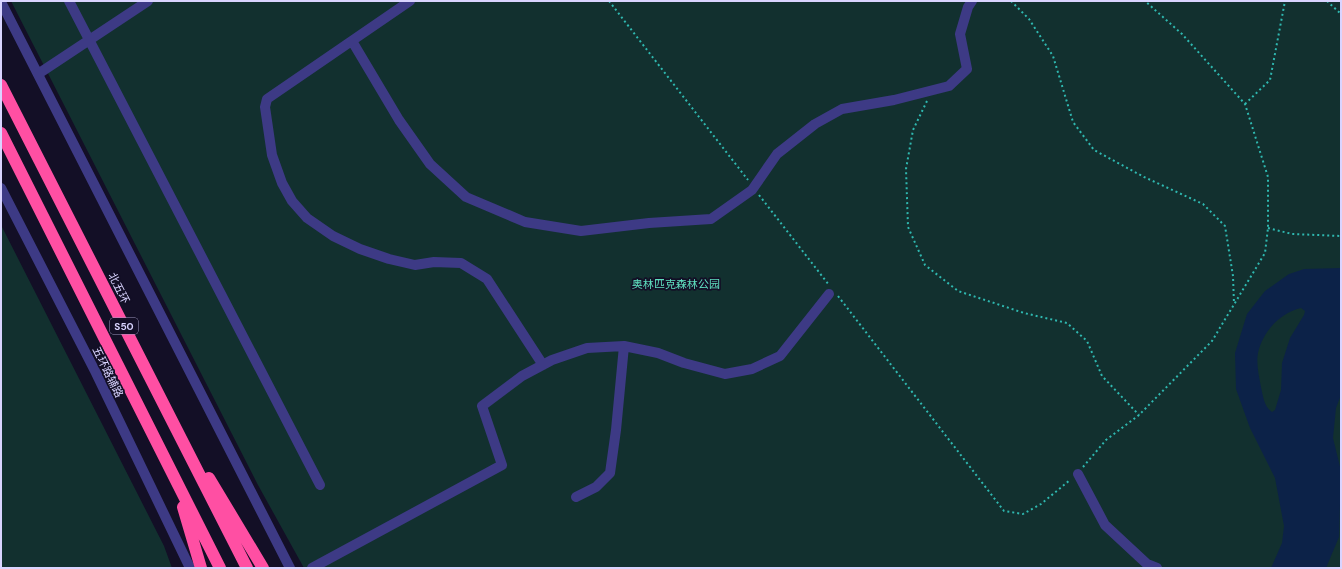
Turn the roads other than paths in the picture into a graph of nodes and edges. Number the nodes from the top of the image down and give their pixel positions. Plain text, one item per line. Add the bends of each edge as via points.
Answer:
1 (69, 1) edge
2 (148, 1) edge
3 (410, 1) edge
4 (972, 1) edge
5 (1, 2) edge
6 (89, 41) junction
7 (352, 41) junction
8 (38, 74) junction
9 (1, 85) edge
10 (1, 133) edge
11 (1, 188) edge
12 (829, 294) dead end
13 (624, 346) junction
14 (542, 365) junction
15 (164, 404) junction
16 (1078, 474) road end
17 (174, 477) junction
18 (320, 485) dead end
19 (576, 497) dead end
20 (190, 568) edge
21 (201, 568) edge
22 (220, 568) edge
23 (247, 568) edge
24 (263, 568) edge
25 (290, 568) edge
26 (312, 568) edge
27 (1157, 568) edge

1 - 6 street
2 - 6 street
3 - 7 street
4 - 7 street via 960,34 967,69 949,86 894,100 842,109 815,124 777,154 752,190 711,219 581,231 525,222 466,197 430,164 399,120
5 - 8 street
6 - 8 street
6 - 18 street
7 - 14 street via 268,99 265,107 272,155 292,201 307,218 333,236 360,249 415,265 434,262 461,263 487,279
8 - 25 street
9 - 15 highway, 北五环 / S50
10 - 17 highway, S50
11 - 20 street, 五环路辅路 via 96,373
12 - 13 street via 780,356 752,369 725,374 684,364 658,353
13 - 14 street via 587,348
13 - 19 street via 610,472 596,487
14 - 26 street via 522,376 482,406 502,465
15 - 23 highway, 北五环 / S50
15 - 24 highway
16 - 27 street via 1105,525 1147,564
17 - 21 highway
17 - 22 highway, S50

